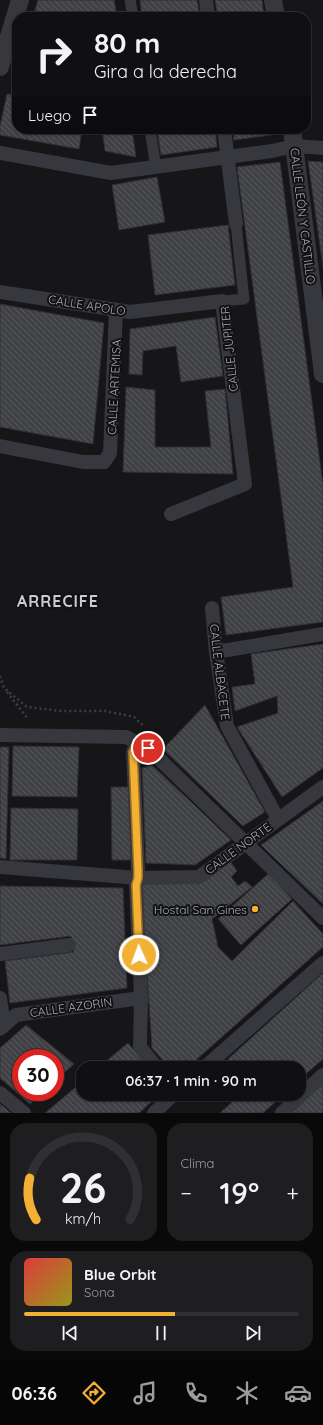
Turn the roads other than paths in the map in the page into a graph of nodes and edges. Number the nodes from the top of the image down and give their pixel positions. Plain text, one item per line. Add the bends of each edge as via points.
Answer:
1 (20, 0) edge
2 (130, 0) edge
3 (206, 0) edge
4 (273, 0) edge
5 (16, 12) edge
6 (132, 12) edge
7 (207, 12) edge
8 (275, 12) edge
9 (12, 27) edge
10 (0, 67) edge
11 (151, 134) edge
12 (225, 134) edge
13 (293, 137) edge
14 (323, 148) edge
15 (0, 153) edge
16 (227, 157) junction
17 (156, 168) junction
18 (236, 224) joint
19 (0, 292) edge
20 (222, 302) junction
21 (116, 310) junction
22 (323, 374) edge
23 (0, 446) edge
24 (171, 514) dead end
25 (212, 608) dead end
26 (323, 634) edge
27 (216, 652) junction
28 (0, 735) edge
29 (143, 746) junction
30 (323, 787) edge
31 (278, 819) junction
32 (246, 843) junction
33 (0, 867) edge
34 (138, 878) junction
35 (323, 918) edge
36 (69, 945) dead end
37 (0, 954) edge
38 (323, 963) edge
39 (0, 998) edge
40 (141, 998) junction
41 (2, 1027) edge
42 (151, 1061) edge
43 (212, 1061) edge
44 (323, 1075) edge
45 (0, 1093) edge
46 (167, 1101) edge
47 (24, 1113) edge
48 (154, 1113) edge
49 (282, 1113) edge

1 - 5 street
2 - 6 street
3 - 7 street
4 - 8 street
9 - 10 street
11 - 17 street
12 - 16 street, CALLE JUPITER
13 - 14 street
13 - 16 street via 272,151
13 - 22 street, CALLE LEÓN Y CASTILLO
15 - 17 street via 111,173
16 - 17 street
16 - 18 street, CALLE JUPITER
18 - 20 street, CALLE JUPITER via 244,299
19 - 21 street, CALLE APOLO
20 - 21 street, CALLE APOLO via 130,312
20 - 24 street, CALLE JUPITER via 245,484
21 - 23 street, CALLE ARTEMISA via 110,453 104,462 83,462
25 - 27 street, CALLE ALBACETE
26 - 27 street
27 - 31 street, CALLE ALBACETE via 227,726
28 - 29 street via 126,737
29 - 32 street
29 - 34 street via 133,752
30 - 31 street, CALLE NORTE
31 - 32 street, CALLE NORTE
32 - 34 street, CALLE NORTE via 199,876
32 - 35 street
33 - 34 street, CALLE NORTE
34 - 40 street via 136,885
36 - 37 street
38 - 43 street
39 - 41 street, CALLE AZORIN
40 - 41 street, CALLE AZORIN via 16,1015
40 - 42 street via 140,1047
44 - 49 street
45 - 47 street
46 - 48 street

